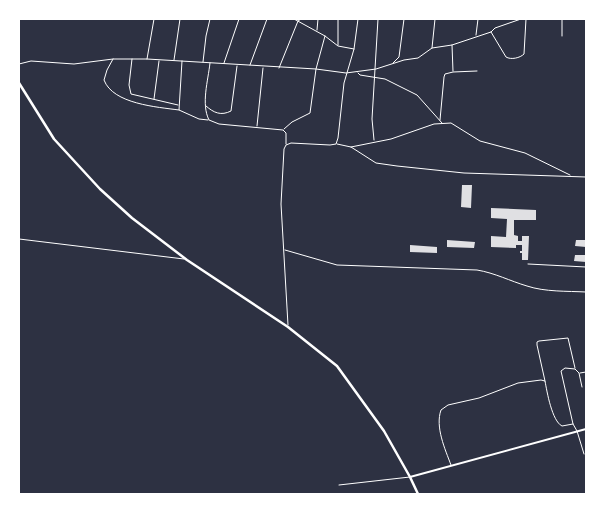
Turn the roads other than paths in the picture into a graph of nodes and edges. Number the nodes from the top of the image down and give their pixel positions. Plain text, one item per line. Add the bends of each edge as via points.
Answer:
1 (154, 19) edge
2 (180, 19) edge
3 (210, 19) edge
4 (239, 19) edge
5 (267, 19) edge
6 (294, 19) edge
7 (301, 19) edge
8 (318, 19) edge
9 (338, 19) edge
10 (358, 19) edge
11 (378, 19) edge
12 (404, 19) edge
13 (434, 19) edge
14 (478, 19) edge
15 (521, 19) edge
16 (526, 19) edge
17 (562, 19) edge
18 (298, 21) junction
19 (317, 32) junction
20 (491, 32) junction
21 (325, 36) junction
22 (476, 36) junction
23 (562, 36) dead end
24 (452, 44) junction
25 (338, 46) junction
26 (432, 48) junction
27 (354, 49) junction
28 (113, 59) junction
29 (132, 59) junction
30 (148, 60) junction
31 (159, 60) junction
32 (174, 60) junction
33 (182, 61) junction
34 (203, 62) junction
35 (210, 63) junction
36 (19, 64) edge
37 (224, 64) junction
38 (393, 64) junction
39 (238, 65) junction
40 (250, 66) junction
41 (263, 67) junction
42 (278, 68) junction
43 (316, 69) junction
44 (376, 70) junction
45 (357, 72) junction
46 (453, 72) junction
47 (477, 72) dead end
48 (346, 73) junction
49 (375, 76) junction
50 (19, 83) edge
51 (154, 100) junction
52 (178, 105) junction
53 (205, 105) junction
54 (179, 110) junction
55 (209, 120) junction
56 (440, 120) junction
57 (442, 123) junction
58 (257, 127) junction
59 (283, 130) junction
60 (374, 142) junction
61 (336, 144) junction
62 (286, 145) junction
63 (351, 147) junction
64 (572, 176) junction
65 (586, 177) edge
66 (19, 239) edge
67 (283, 249) junction
68 (187, 260) junction
69 (528, 264) dead end
70 (586, 267) edge
71 (586, 292) edge
72 (288, 327) junction
73 (575, 369) junction
74 (586, 372) edge
75 (579, 373) junction
76 (545, 381) junction
77 (582, 387) dead end
78 (573, 424) junction
79 (586, 429) edge
80 (577, 431) junction
81 (584, 454) dead end
82 (451, 466) junction
83 (410, 476) junction
84 (339, 486) dead end
85 (418, 494) edge

1 - 30 street
2 - 32 street
3 - 34 street
4 - 37 street
5 - 40 street
6 - 18 street
7 - 18 street
8 - 19 street
9 - 25 street
10 - 27 street
11 - 44 street
12 - 38 street via 399,57
13 - 26 street
14 - 22 street
15 - 20 street
16 - 20 street via 524,54 519,58 506,57
17 - 23 street
18 - 19 street
18 - 42 street
19 - 21 street
20 - 22 street
21 - 25 street
21 - 43 street
22 - 24 street
24 - 26 street
24 - 46 street
25 - 27 street
26 - 38 street via 418,58
27 - 48 street
28 - 29 street
28 - 36 street via 74,64 31,61
28 - 54 street via 104,80 110,89 135,103
29 - 30 street
29 - 51 street via 131,94
30 - 31 street
31 - 32 street
31 - 51 street
32 - 33 street
33 - 34 street
33 - 52 street
34 - 35 street
35 - 37 street
35 - 53 street
37 - 39 street
38 - 44 street
39 - 40 street
39 - 53 street via 231,111 218,114
40 - 41 street
41 - 42 street
41 - 58 street
42 - 43 street
43 - 48 street
43 - 59 street via 310,113
44 - 45 street
44 - 49 street
45 - 48 street
45 - 49 street
46 - 47 street
46 - 56 street via 444,77
48 - 61 street
49 - 56 street via 417,95
49 - 60 street
50 - 68 highway via 54,139 74,163 132,218
51 - 52 street
52 - 54 street
53 - 55 street
54 - 55 street
55 - 58 street via 219,124
56 - 57 street
57 - 60 street
57 - 64 street via 451,123 480,141 525,153
58 - 59 street
59 - 62 street
60 - 63 street
61 - 62 street
61 - 63 street
62 - 67 street
63 - 64 street via 376,162 397,166
64 - 65 street
66 - 68 street
67 - 71 street via 338,265 477,270 528,287
67 - 72 street
68 - 72 highway
69 - 70 street
72 - 83 highway via 337,366 374,417
73 - 75 street
73 - 76 street via 568,338 537,342
73 - 78 street via 565,368 561,372
74 - 75 street
75 - 77 street
76 - 78 street via 558,424
76 - 82 street via 518,383 443,407 439,421
78 - 80 street
79 - 80 street
80 - 81 street
80 - 82 street
82 - 83 street
83 - 84 street
83 - 85 highway

